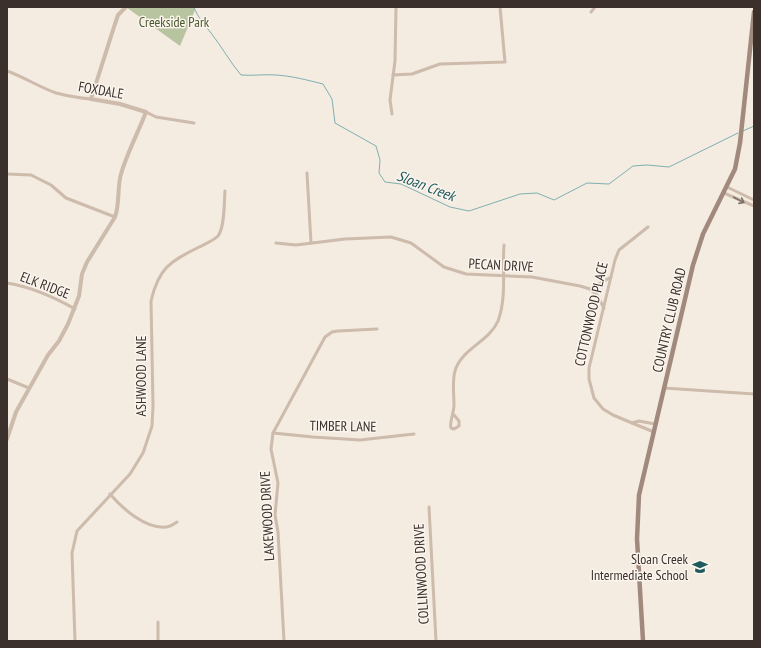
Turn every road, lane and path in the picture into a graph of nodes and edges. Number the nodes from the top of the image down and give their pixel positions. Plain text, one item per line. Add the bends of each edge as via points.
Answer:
1 (126, 7) edge
2 (396, 7) edge
3 (500, 7) edge
4 (595, 7) edge
5 (591, 12) dead end
6 (754, 12) edge
7 (7, 71) edge
8 (393, 76) junction
9 (91, 99) junction
10 (146, 112) junction
11 (392, 114) dead end
12 (194, 123) dead end
13 (307, 173) dead end
14 (7, 174) edge
15 (727, 187) junction
16 (226, 191) dead end
17 (724, 193) junction
18 (754, 200) edge
19 (754, 206) edge
20 (115, 217) junction
21 (648, 227) dead end
22 (276, 243) dead end
23 (311, 243) junction
24 (504, 245) dead end
25 (503, 276) junction
26 (612, 277) junction
27 (7, 283) edge
28 (590, 289) junction
29 (604, 308) junction
30 (74, 309) junction
31 (378, 329) dead end
32 (7, 379) edge
33 (28, 388) junction
34 (664, 388) junction
35 (754, 394) edge
36 (454, 415) dead end
37 (632, 423) junction
38 (655, 424) junction
39 (654, 432) junction
40 (272, 433) junction
41 (414, 434) dead end
42 (7, 439) edge
43 (110, 494) junction
44 (429, 507) dead end
45 (177, 522) dead end
46 (158, 622) dead end
47 (75, 641) edge
48 (158, 641) edge
49 (284, 641) edge
50 (436, 641) edge
51 (643, 641) edge

1 - 9 street via 118,15
2 - 8 street
3 - 8 street via 506,62 440,64 412,74
4 - 5 street
6 - 15 main road, COUNTRY CLUB ROAD via 740,143 735,169
7 - 9 street, FOXDALE via 26,77 55,92
8 - 11 street via 390,100
9 - 10 street, FOXDALE
10 - 12 street, FOXDALE via 156,117
10 - 20 street via 121,173
13 - 23 street
14 - 20 street via 31,174 51,185 66,198
15 - 17 main road, COUNTRY CLUB ROAD
15 - 18 street
16 - 43 street, ASHWOOD LANE via 222,227 218,236 172,261 161,273 155,285 151,301 152,426 137,465
17 -> 19 street
17 - 34 main road, COUNTRY CLUB ROAD via 703,234 693,265
20 - 30 street via 87,262
21 - 26 street, COTTONWOOD PLACE via 619,250
22 - 23 street, PECAN DRIVE
23 - 25 street, PECAN DRIVE via 391,237 411,243 455,272
24 - 25 street
25 - 28 street, PECAN DRIVE via 532,277
25 - 36 street via 502,307 497,322 490,333 462,358 455,370
26 - 28 street
26 - 29 street, COTTONWOOD PLACE
27 - 30 street, ELK RIDGE via 29,288
28 - 29 street via 597,295
29 - 37 street, COTTONWOOD PLACE via 589,368 590,388 603,409
30 - 33 street via 63,334
31 - 40 street, LAKEWOOD DRIVE via 338,331 325,337
32 - 33 street
33 - 42 street
34 - 35 street
34 - 38 main road, COUNTRY CLUB ROAD
37 - 38 street, COTTONWOOD PLACE via 639,421
37 - 39 street, COTTONWOOD PLACE
38 - 39 main road, COUNTRY CLUB ROAD
39 - 51 main road, COUNTRY CLUB ROAD via 639,495 637,518
40 - 41 street, TIMBER LANE via 360,440
40 - 49 street, LAKEWOOD DRIVE via 271,449 278,483 275,515
43 - 45 street via 117,503 152,525 167,528
43 - 47 street, ASHWOOD LANE via 77,531 74,540 72,553
44 - 50 street, COLLINWOOD DRIVE
46 - 48 street

